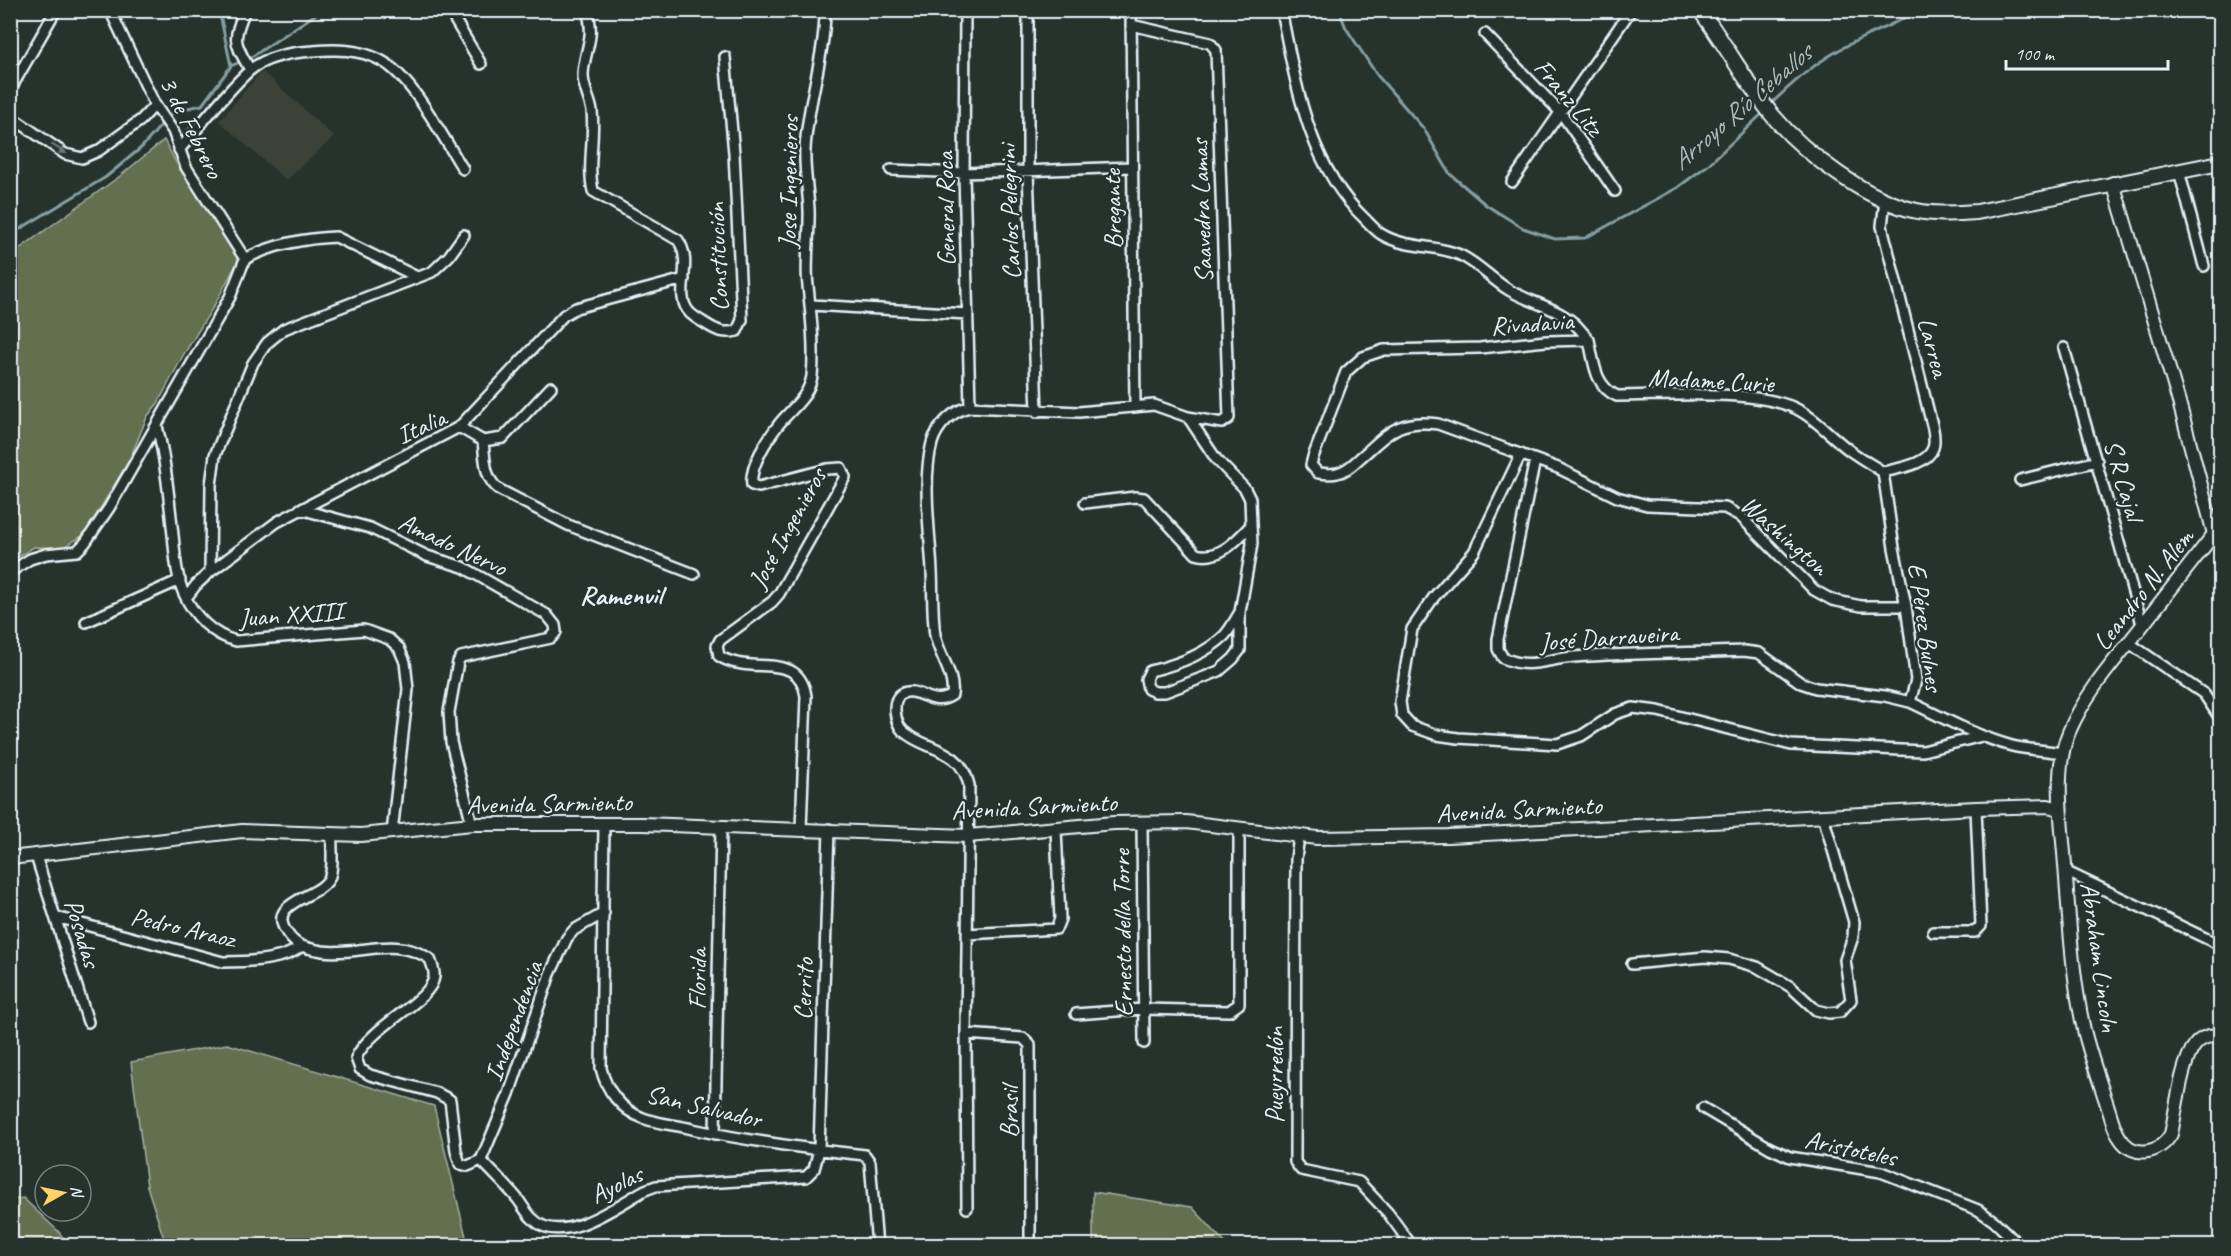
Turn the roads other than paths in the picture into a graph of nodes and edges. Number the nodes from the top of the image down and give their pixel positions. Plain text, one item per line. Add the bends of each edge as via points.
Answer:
1 (56, 10) edge
2 (110, 10) edge
3 (245, 10) edge
4 (449, 10) edge
5 (587, 10) edge
6 (825, 10) edge
7 (965, 10) edge
8 (1028, 10) edge
9 (1131, 10) edge
10 (1281, 10) edge
11 (1631, 10) edge
12 (1700, 10) edge
13 (1131, 26) junction
14 (1485, 34) dead end
15 (725, 57) dead end
16 (481, 64) dead end
17 (248, 65) junction
18 (10, 90) edge
19 (157, 108) junction
20 (1560, 113) junction
21 (10, 116) edge
22 (179, 150) junction
23 (2220, 162) edge
24 (1132, 167) junction
25 (463, 169) dead end
26 (891, 170) dead end
27 (1028, 171) junction
28 (2179, 171) junction
29 (964, 173) junction
30 (1512, 182) dead end
31 (2113, 183) junction
32 (1616, 191) dead end
33 (1885, 200) junction
34 (464, 235) dead end
35 (244, 259) junction
36 (2204, 266) dead end
37 (417, 277) junction
38 (684, 279) junction
39 (811, 305) junction
40 (968, 314) junction
41 (1589, 340) junction
42 (2064, 348) dead end
43 (812, 355) joint
44 (551, 387) dead end
45 (970, 407) junction
46 (1136, 407) junction
47 (1037, 411) junction
48 (1188, 417) junction
49 (157, 426) junction
50 (459, 427) junction
51 (483, 441) junction
52 (1521, 454) junction
53 (1536, 460) junction
54 (2097, 461) junction
55 (1883, 472) junction
56 (2020, 480) dead end
57 (1085, 504) dead end
58 (300, 509) junction
59 (1251, 525) junction
60 (2217, 529) edge
61 (10, 572) edge
62 (210, 572) junction
63 (694, 574) dead end
64 (180, 580) junction
65 (186, 598) junction
66 (1906, 606) junction
67 (1240, 612) junction
68 (86, 622) dead end
69 (2142, 624) junction
70 (2128, 643) junction
71 (1910, 702) junction
72 (2220, 718) edge
73 (1982, 736) junction
74 (2062, 753) junction
75 (1976, 808) junction
76 (2060, 809) junction
77 (1823, 816) junction
78 (1142, 823) junction
79 (604, 824) junction
80 (472, 825) junction
81 (721, 826) junction
82 (801, 829) junction
83 (1056, 829) junction
84 (1239, 829) junction
85 (829, 830) junction
86 (392, 833) junction
87 (332, 834) junction
88 (968, 836) junction
89 (1299, 836) junction
90 (36, 856) junction
91 (10, 858) edge
92 (2065, 871) junction
93 (604, 913) junction
94 (56, 917) junction
95 (1933, 932) dead end
96 (967, 934) junction
97 (2220, 945) edge
98 (300, 947) junction
99 (1632, 964) dead end
100 (1143, 1009) junction
101 (1076, 1014) dead end
102 (88, 1022) dead end
103 (966, 1034) junction
104 (2220, 1035) edge
105 (1144, 1043) dead end
106 (1703, 1108) dead end
107 (715, 1134) junction
108 (819, 1150) junction
109 (481, 1160) junction
110 (967, 1208) dead end
111 (877, 1245) edge
112 (1030, 1245) edge
113 (1412, 1245) edge
114 (2020, 1245) edge

1 - 18 street
2 - 19 street, 3 de Febrero
3 - 17 street via 236,32 236,44
4 - 16 street
5 - 38 street, Constitución via 591,30 583,75 593,131 593,191 678,240 684,248
6 - 39 street, Jose Ingenieros via 805,152
7 - 29 street, General Roca
8 - 27 street, Carlos Pelegrini
9 - 13 street, Bregante
10 - 41 street, Rivadavia via 1314,142 1348,203 1380,233 1396,242 1460,255 1509,290 1573,322
11 - 20 street
12 - 33 main road via 1774,117 1815,158
13 - 24 street, Bregante
13 - 48 street, Saavedra Lamas via 1210,43 1216,50 1229,418 1222,423
14 - 20 street, Franz Litz
15 - 38 street, Constitución via 742,320 737,331 717,331 689,313 682,293
17 - 22 street
17 - 25 street via 304,51 338,49 382,61 409,85
21 -> 19 street via 65,154 82,158 98,151
19 - 22 street, 3 de Febrero
20 - 30 street
20 - 32 street, Franz Litz
22 - 35 street, 3 de Febrero
23 - 28 main road
24 - 27 street
24 - 46 street, Bregante
26 - 29 street
27 - 29 street
27 - 47 street, Carlos Pelegrini
28 - 31 main road
28 - 36 street
29 - 40 street, General Roca
31 - 33 main road via 1977,212 1924,212
31 - 60 street, Leandro N. Alem
33 - 55 street, Larrea via 1882,226 1934,446 1928,458
34 - 37 street via 432,272
35 - 37 street via 260,251 336,237
35 - 49 street via 230,297
37 - 62 street via 284,329 267,343 253,363 215,454
38 - 50 street via 576,308 564,315
39 - 40 street
39 - 43 street, Jose Ingenieros
40 - 45 street, General Roca
41 - 52 street, Rivadavia via 1384,350 1363,357 1347,372 1311,465 1318,473 1346,470 1392,431 1419,422 1438,424
41 - 55 street, Madame Curie via 1597,377 1607,392 1617,396 1732,396 1791,406
42 - 54 street, S R Cajal
43 - 82 street, José Ingenieros via 812,378 807,393 778,426 756,463 752,485 781,483 827,469 841,468 845,477 779,594 717,646 719,656 738,665 795,671 805,686
44 - 51 street via 503,438
45 - 47 street
45 - 88 street, Brasil via 959,409 941,426 932,441 928,465 935,634 952,678 952,695 933,700 914,692 903,693 895,706 902,730 961,765 969,785
46 - 47 street
46 - 48 street via 1154,405
48 - 59 street via 1216,459 1245,489 1250,499
49 - 61 street via 109,508 77,551 30,559
49 - 64 street, Juan XXIII
50 - 51 street, Italia
50 - 58 street, Italia
51 - 63 street, Italia via 487,472 500,490 567,525
52 - 53 street, Rivadavia
52 - 73 street via 1474,552 1412,629 1400,702 1402,715 1412,726 1458,738 1557,744 1581,736 1615,714 1633,708 1791,745 1923,751
53 - 66 street, Washington via 1617,497 1647,506 1725,508 1740,516 1823,595 1861,606
53 - 71 street, José Darraueira via 1498,639 1503,658 1533,664 1572,657 1744,651 1759,653 1801,683 1816,688
54 - 56 street
54 - 69 street, S R Cajal
55 - 66 street, E Pérez Bulnes
57 - 59 street via 1144,498 1201,556 1230,546
58 - 62 street, Italia via 276,522
58 - 80 street, Amado Nervo via 370,528 427,556 463,567 548,615 555,624 556,632 551,638 475,653 461,657 458,662 449,712 451,742
59 - 67 street via 1252,544
60 - 69 street, Leandro N. Alem
62 - 65 street, Italia
64 - 65 street, Juan XXIII
64 - 68 street
65 - 86 street, Juan XXIII via 209,628 236,642 364,630 389,639 399,648 408,689
66 - 71 street, E Pérez Bulnes via 1916,680
67 - 67 street via 1225,635 1208,648 1150,671 1146,678 1148,689 1165,692 1219,670 1233,659 1240,650
69 - 70 street, Leandro N. Alem
70 - 72 street via 2204,694
70 - 74 street, Leandro N. Alem via 2086,699
71 - 73 street, E Pérez Bulnes
73 - 74 street, E Pérez Bulnes via 2014,746
74 - 76 street, Leandro N. Alem
75 - 76 street, Avenida Sarmiento
75 - 77 street, Avenida Sarmiento
75 - 95 street via 1981,926 1975,932
76 - 92 street, Abraham Lincoln
77 - 89 street, Avenida Sarmiento via 1448,836
77 - 99 street via 1854,922 1845,960 1851,1000 1840,1012 1816,1010 1791,987 1757,967 1729,959 1705,957
78 - 83 street, Avenida Sarmiento
78 - 84 street, Avenida Sarmiento via 1186,822
78 - 100 street, Ernesto della Torre
79 - 80 street, Avenida Sarmiento
79 - 81 street, Avenida Sarmiento
79 - 93 street, San Salvador
80 - 86 street, Avenida Sarmiento
81 - 82 street, Avenida Sarmiento
81 - 107 street, Florida
82 - 85 street, Avenida Sarmiento
83 - 88 street, Avenida Sarmiento
83 - 96 street via 1060,919 1056,929
84 - 89 street, Avenida Sarmiento
84 - 100 street via 1239,1004 1229,1011
85 - 88 street, Avenida Sarmiento
85 - 108 street, Cerrito
86 - 87 street, Avenida Sarmiento
87 - 90 street, Avenida Sarmiento via 242,831
87 - 98 street via 330,876 325,884 288,906 282,918 284,930
88 - 96 street, Brasil
89 - 113 street, Pueyrredón via 1295,1162 1301,1170 1359,1182
90 - 91 street, Avenida Sarmiento
90 - 94 street, Posadas
92 - 97 street
92 - 104 street, Abraham Lincoln via 2071,949 2085,1032 2112,1119 2119,1137 2129,1147 2149,1152 2167,1141 2190,1052 2201,1039
93 - 107 street, San Salvador via 604,1082 628,1110 643,1118
93 - 109 street, Independencia via 567,938
94 - 98 street, Pedro Araoz via 223,962 294,953
94 - 102 street, Posadas
96 - 103 street, Brasil
98 - 109 street via 328,951 401,947 430,959 434,978 429,990 383,1026 361,1047 356,1058 360,1069 370,1075 450,1100 460,1164 468,1166
100 - 101 street
100 - 105 street, Ernesto della Torre
103 - 110 street, Brasil
103 - 112 street, Brasil via 1023,1038 1030,1045
106 - 114 street, Aristoteles via 1790,1157 1881,1172 1978,1210
107 - 108 street, San Salvador
108 - 109 street, Ayolas via 814,1170 806,1177 656,1186 577,1227 557,1230 534,1220
108 - 111 street, San Salvador via 865,1155 870,1162

